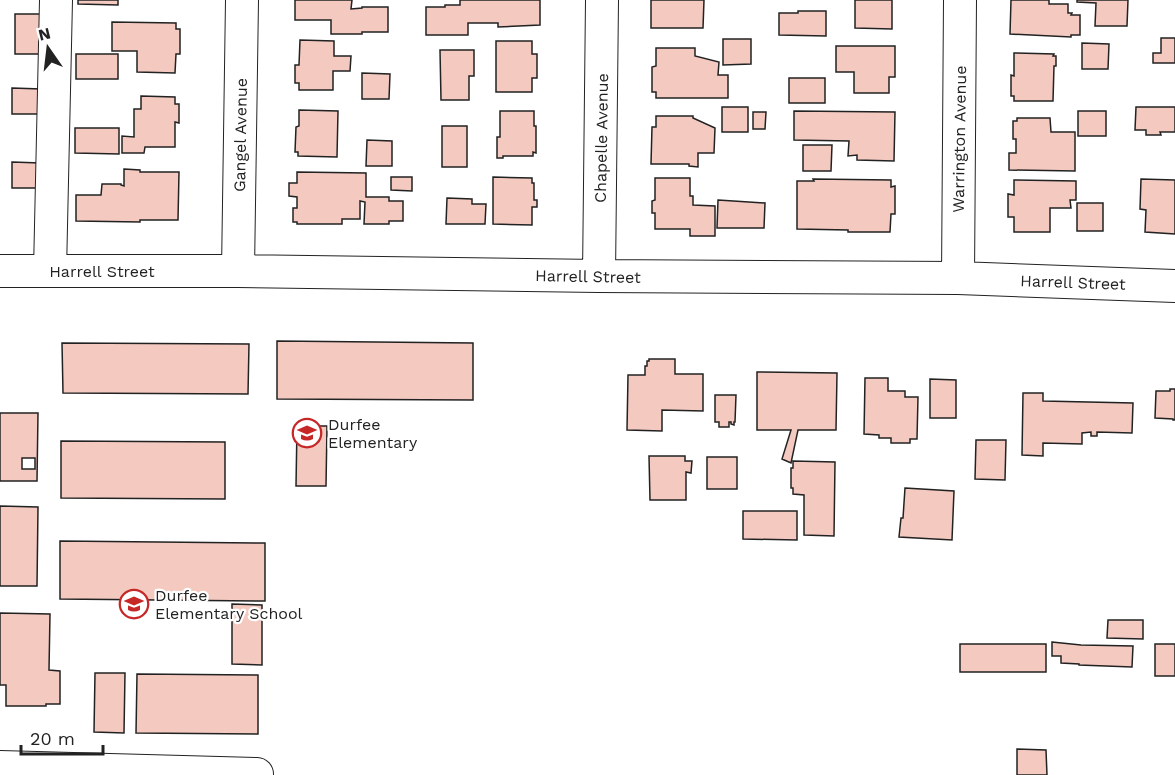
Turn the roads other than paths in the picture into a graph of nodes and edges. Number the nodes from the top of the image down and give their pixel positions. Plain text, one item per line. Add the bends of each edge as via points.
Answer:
1 (56, 0) edge
2 (242, 0) edge
3 (602, 0) edge
4 (960, 0) edge
5 (238, 270) junction
6 (0, 271) edge
7 (50, 271) junction
8 (599, 276) junction
9 (958, 278) junction
10 (1175, 286) edge
11 (0, 767) edge
12 (129, 773) edge
13 (257, 774) edge

1 - 7 street
2 - 5 street, Gangel Avenue
3 - 8 street, Chapelle Avenue
4 - 9 street, Warrington Avenue
5 - 7 street, Harrell Street
5 - 8 street, Harrell Street
6 - 7 street, Harrell Street
8 - 9 street, Harrell Street
9 - 10 street, Harrell Street
11 - 12 street
12 - 13 street

